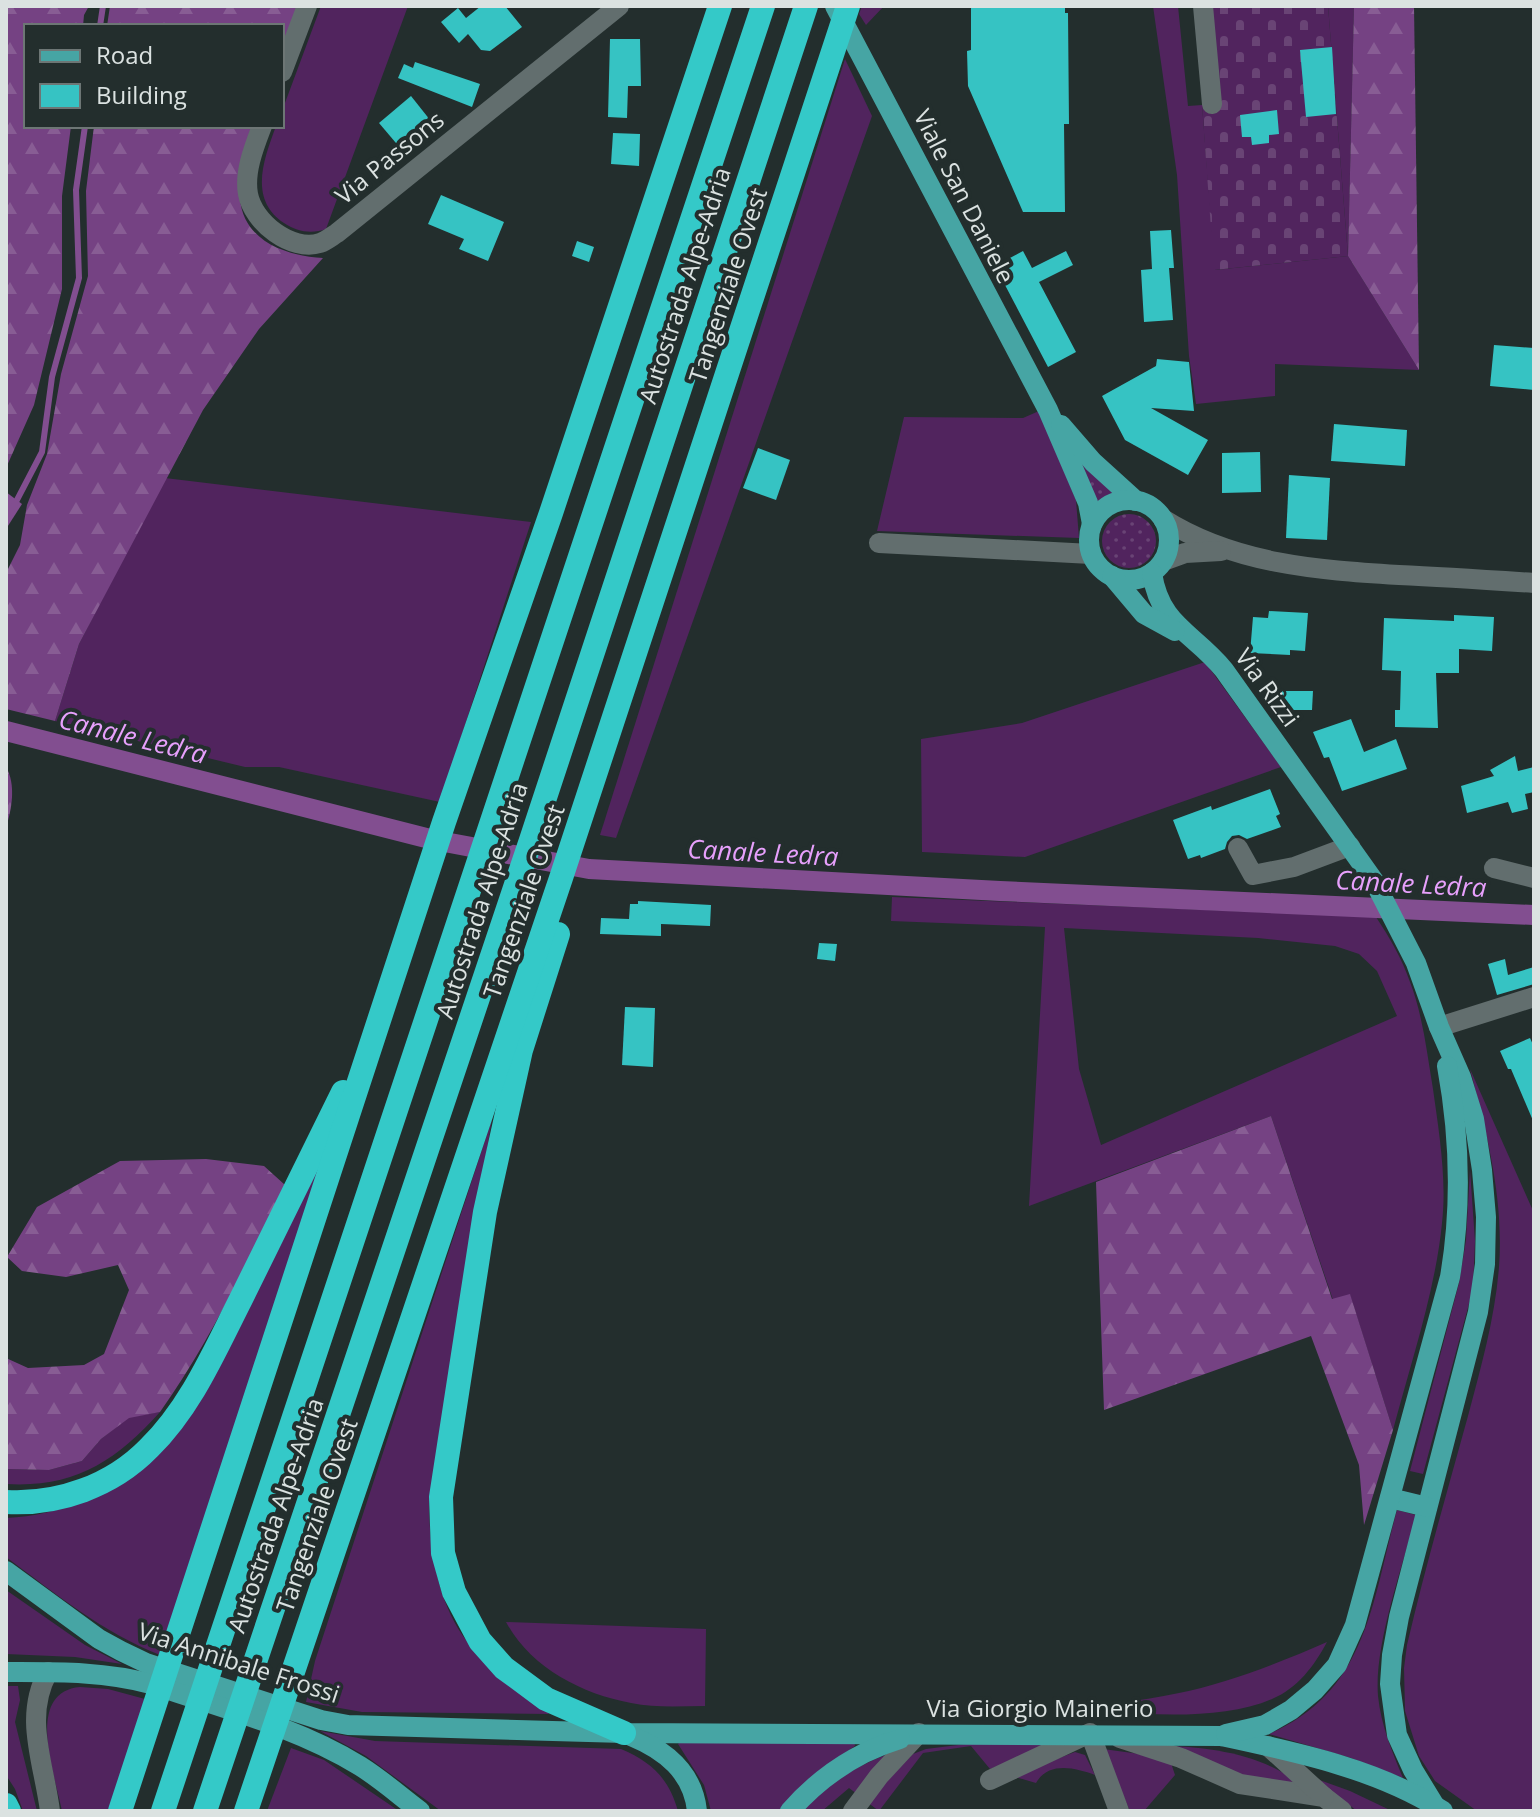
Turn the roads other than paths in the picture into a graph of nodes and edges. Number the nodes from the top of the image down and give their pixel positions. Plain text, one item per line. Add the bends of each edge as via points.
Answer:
1 (307, 6) edge
2 (619, 6) edge
3 (720, 6) edge
4 (763, 6) edge
5 (806, 6) edge
6 (835, 6) edge
7 (848, 6) edge
8 (1203, 6) edge
9 (284, 67) edge
10 (1212, 104) dead end
11 (261, 128) edge
12 (1048, 410) junction
13 (1136, 501) junction
14 (1163, 519) junction
15 (1092, 524) junction
16 (879, 543) dead end
17 (1230, 552) junction
18 (1091, 554) junction
19 (1157, 567) junction
20 (1112, 576) junction
21 (1534, 583) edge
22 (1195, 641) junction
23 (1238, 848) dead end
24 (1353, 851) junction
25 (1494, 868) dead end
26 (1534, 878) edge
27 (557, 888) junction
28 (1534, 997) edge
29 (383, 1011) junction
30 (1439, 1027) junction
31 (1395, 1477) junction
32 (1429, 1497) junction
33 (1390, 1498) junction
34 (6, 1502) edge
35 (6, 1571) edge
36 (6, 1672) edge
37 (48, 1672) junction
38 (624, 1733) junction
39 (919, 1733) junction
40 (1099, 1733) junction
41 (1221, 1736) junction
42 (1268, 1746) junction
43 (990, 1780) dead end
44 (1324, 1797) junction
45 (1439, 1808) edge
46 (50, 1811) edge
47 (120, 1811) edge
48 (163, 1811) edge
49 (205, 1811) edge
50 (246, 1811) edge
51 (420, 1811) edge
52 (697, 1811) edge
53 (790, 1811) edge
54 (853, 1811) edge
55 (1119, 1811) edge
56 (1342, 1811) edge

1 - 9 street
2 - 11 street, Via Passons via 320,243 298,242 271,231 252,207 248,175
3 - 29 highway
4 - 48 highway, Autostrada Alpe-Adria
5 - 49 highway, Autostrada Alpe-Adria
6 - 12 main road, Viale San Daniele
7 - 27 highway, Tangenziale Ovest
8 - 10 street
12 - 13 main road, Viale San Daniele
12 - 15 main road, Viale San Daniele
13 - 14 main road, Viale San Daniele
13 - 15 main road via 1108,506
14 - 17 street, Viale San Daniele
14 - 19 main road via 1169,544
15 - 18 main road, Viale San Daniele
16 - 18 street
17 - 19 street, Viale San Daniele via 1185,553
17 - 21 street, Viale San Daniele via 1344,571
18 - 20 main road
19 - 20 main road, Viale San Daniele via 1135,580
19 - 22 main road, Via Rizzi via 1160,604
20 - 22 main road, Via Rizzi via 1144,614
22 - 24 main road, Via Rizzi via 1224,670
23 - 24 street via 1253,875
24 - 30 main road, Via Rizzi via 1398,924
25 - 26 street
27 - 38 highway via 558,937 521,1050 485,1212 441,1497 443,1553 454,1592 480,1641 504,1668 546,1699
27 - 50 highway, Tangenziale Ovest
28 - 30 street
29 - 34 highway via 178,1414 148,1450 99,1483 60,1498
29 - 47 highway
30 - 31 main road via 1458,1145 1456,1239
30 - 32 main road via 1474,1119 1485,1233 1478,1312
31 - 32 main road
31 - 33 main road
32 - 33 main road
32 - 45 main road via 1399,1617 1390,1684 1397,1735
33 - 41 main road via 1355,1625 1337,1665 1291,1710 1265,1725
35 - 38 main road, Via Annibale Frossi via 99,1639 146,1663 321,1720 379,1727
36 - 37 main road, Via Annibale Frossi
37 - 46 street via 36,1697 34,1717
37 - 51 main road, Via Annibale Frossi via 130,1679 299,1735 362,1767
38 - 39 main road, Via Giorgio Mainerio
38 - 52 main road via 670,1757 692,1788
39 - 40 main road, Via Giorgio Mainerio
39 - 53 main road via 850,1760
39 - 54 street
40 - 41 main road, Via Giorgio Mainerio
40 - 43 street
40 - 44 street via 1181,1758 1240,1784
40 - 55 street
41 - 42 main road, Via Giorgio Mainerio
42 - 44 street
42 - 45 main road, Via Giorgio Mainerio via 1357,1772
44 - 56 street

